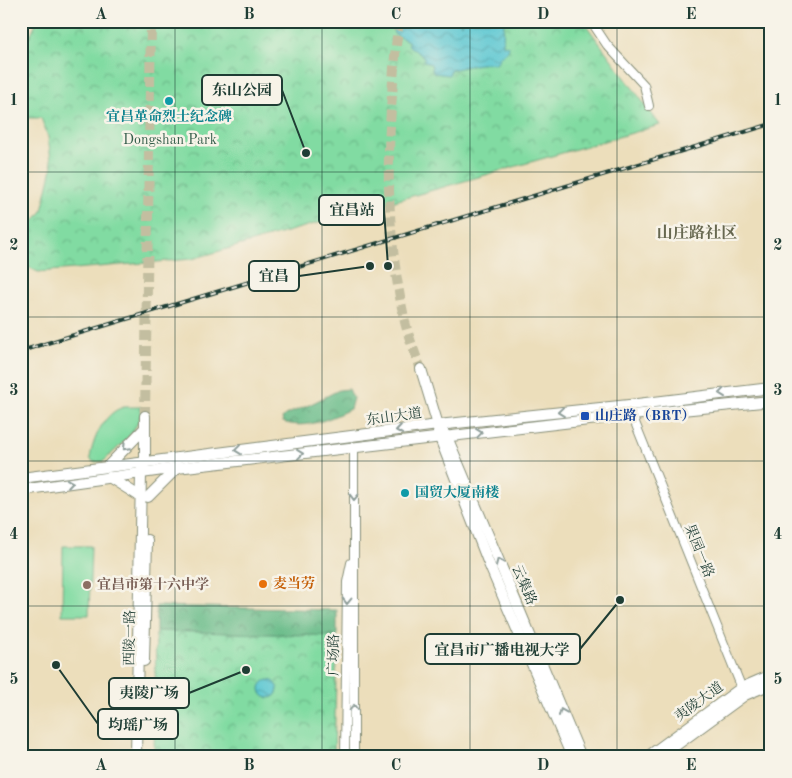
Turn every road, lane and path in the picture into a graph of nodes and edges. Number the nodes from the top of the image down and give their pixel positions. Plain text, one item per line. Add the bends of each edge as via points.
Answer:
1 (592, 21) edge
2 (649, 106) dead end
3 (420, 369) tunnel mouth
4 (771, 388) edge
5 (771, 401) edge
6 (632, 415) junction
7 (145, 416) tunnel mouth
8 (438, 425) junction
9 (145, 428) junction
10 (443, 438) junction
11 (354, 448) junction
12 (145, 462) junction
13 (108, 466) junction
14 (178, 468) junction
15 (145, 473) junction
16 (109, 477) junction
17 (21, 478) edge
18 (21, 490) edge
19 (145, 497) junction
20 (353, 553) junction
21 (771, 675) edge
22 (771, 684) edge
23 (743, 691) junction
24 (136, 757) edge
25 (142, 757) edge
26 (345, 757) edge
27 (354, 757) edge
28 (572, 757) edge
29 (581, 757) edge
30 (647, 757) edge
31 (660, 757) edge

1 - 2 street via 606,45 644,85
3 - 8 main road, 云集路
4 -> 8 main road, 东山大道
5 - 6 main road, 东山大道
10 -> 6 main road, 东山大道
6 - 23 street, 果园一路
7 - 9 main road, 西陵一路
8 - 10 main road, 云集路
8 -> 12 main road, 东山大道
9 - 12 main road, 西陵一路
9 -> 13 main road
10 - 11 main road, 东山大道
10 - 28 main road, 云集路 via 489,564
29 -> 10 main road, 云集路
14 -> 11 main road, 东山大道
11 -> 20 street, 广场路
12 - 13 main road, 东山大道
12 - 15 main road, 西陵一路
13 - 17 main road, 东山大道
14 - 15 main road, 东山大道
14 - 19 main road
15 - 16 main road, 东山大道
15 - 19 main road, 西陵一路
18 -> 16 main road, 东山大道
16 - 19 main road
19 - 24 main road, 西陵一路 via 137,631
19 - 25 main road, 西陵一路
20 -> 26 street, 广场路 via 347,588
27 -> 20 street, 广场路 via 356,580
21 - 23 main road, 夷陵大道
22 - 23 main road, 夷陵大道
23 - 30 main road, 夷陵大道
23 - 31 main road, 夷陵大道

